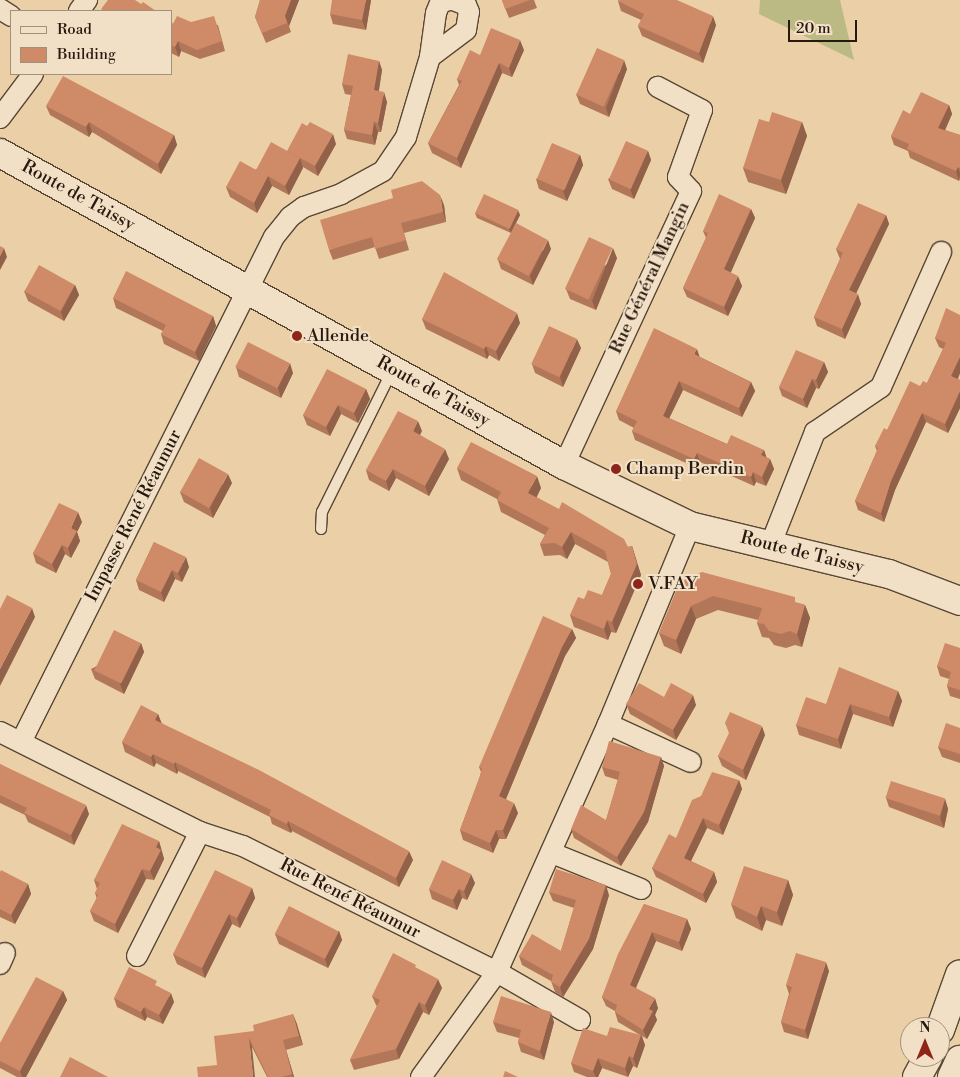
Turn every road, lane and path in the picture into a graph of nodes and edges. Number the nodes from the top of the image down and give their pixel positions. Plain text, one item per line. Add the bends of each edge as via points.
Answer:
1 (449, 0) edge
2 (453, 0) edge
3 (430, 57) junction
4 (32, 75) edge
5 (658, 87) dead end
6 (0, 118) edge
7 (0, 153) edge
8 (941, 252) dead end
9 (247, 290) junction
10 (392, 370) junction
11 (564, 465) junction
12 (690, 526) junction
13 (321, 529) dead end
14 (770, 546) junction
15 (889, 574) junction
16 (960, 582) edge
17 (960, 601) edge
18 (608, 724) junction
19 (0, 732) edge
20 (21, 742) junction
21 (691, 762) dead end
22 (200, 832) junction
23 (552, 853) junction
24 (641, 889) dead end
25 (137, 956) dead end
26 (497, 972) junction
27 (960, 974) edge
28 (945, 1017) edge
29 (580, 1020) dead end
30 (960, 1060) edge
31 (420, 1077) edge
32 (952, 1077) edge

1 - 3 street, Impasse René Réaumur via 440,3 436,13
2 - 3 street via 466,5 469,12 466,30
3 - 9 street, Impasse René Réaumur via 406,136 383,171 341,194 304,207 290,217 274,237
4 - 6 street
5 - 11 street, Rue Général Mangin via 702,110 678,177 691,191
7 - 9 street, Route de Taissy
8 - 14 street via 881,387 815,432
9 - 10 street, Route de Taissy
9 - 20 street, Impasse René Réaumur
10 - 11 street, Route de Taissy
10 - 13 lane via 322,512
11 - 12 street, Route de Taissy
12 - 14 street, Route de Taissy
12 - 18 street
14 - 15 street, Route de Taissy
15 - 16 street, Route de Taissy
15 - 17 street, Route de Taissy
18 - 21 street
18 - 23 street
19 - 20 street, Rue René Réaumur
20 - 22 street, Rue René Réaumur
22 - 25 street
22 - 26 street, Rue René Réaumur via 243,846
23 - 24 street
23 - 26 street
26 - 29 street, Rue René Réaumur
26 - 31 street
27 - 28 street
30 - 32 street

